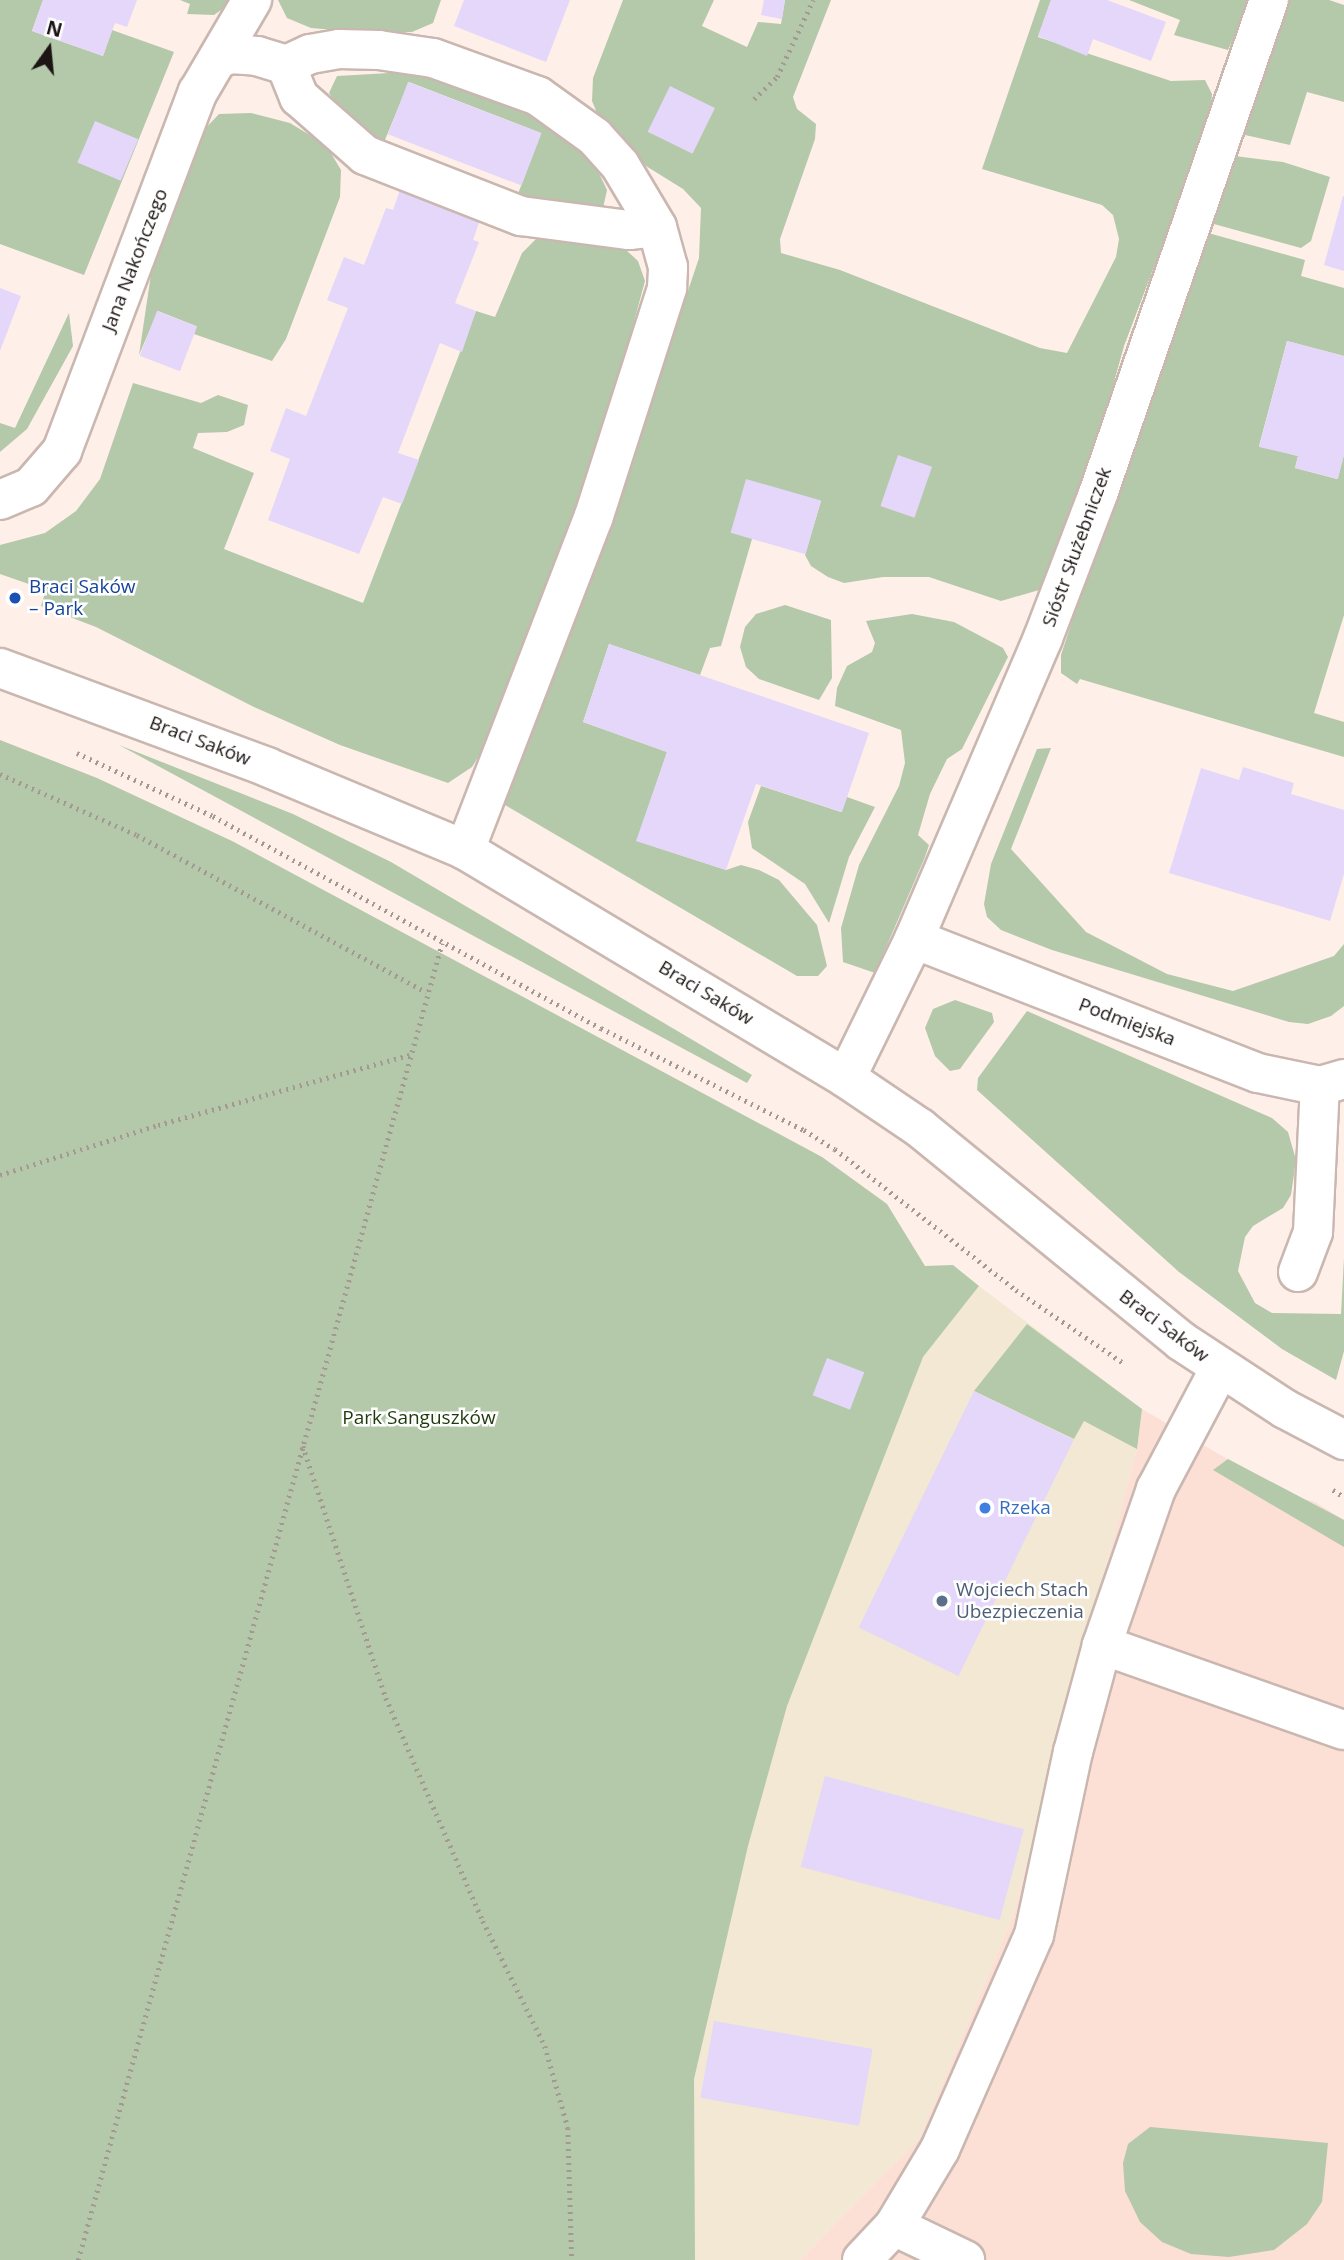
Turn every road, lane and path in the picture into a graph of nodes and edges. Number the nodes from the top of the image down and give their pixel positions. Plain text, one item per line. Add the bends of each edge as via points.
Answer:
1 (252, 0) edge
2 (813, 0) edge
3 (1269, 0) edge
4 (218, 59) junction
5 (286, 65) junction
6 (754, 99) dead end
7 (657, 227) junction
8 (0, 500) edge
9 (0, 668) edge
10 (67, 749) dead end
11 (0, 774) edge
12 (465, 850) junction
13 (914, 939) junction
14 (442, 943) junction
15 (426, 992) junction
16 (410, 1054) junction
17 (846, 1078) junction
18 (1332, 1082) edge
19 (835, 1149) dead end
20 (0, 1175) edge
21 (1297, 1272) dead end
22 (1220, 1368) junction
23 (1344, 1440) edge
24 (303, 1445) junction
25 (1102, 1645) junction
26 (1344, 1730) edge
27 (894, 2226) junction
28 (78, 2260) edge
29 (572, 2260) edge
30 (862, 2260) edge
31 (965, 2260) edge

1 - 4 street, Jana Nakończego
2 - 6 path via 777,76
3 - 13 street, Sióstr Służebniczek via 1089,518 1043,638
4 - 5 street via 230,54 257,56
4 - 8 street, Jana Nakończego via 198,92 62,451 31,487
5 - 7 street via 299,97 365,155 522,216 629,230
5 - 7 street via 310,54 339,49 379,50 433,58 538,96 594,137 620,165
7 - 12 street via 668,267 667,288 593,519
9 - 12 street, Braci Saków via 267,767
10 - 14 path via 213,816
11 - 15 path via 137,835
12 - 17 street, Braci Saków
13 - 17 street, Sióstr Służebniczek
13 - 18 street, Podmiejska via 1258,1073
14 - 15 path
14 - 19 path
15 - 16 path
16 - 20 path
16 - 24 path
17 - 22 street, Braci Saków via 920,1128
18 - 21 street via 1313,1232
22 - 23 street, Braci Saków
22 - 25 street via 1156,1489
24 - 28 path
24 - 29 path via 386,1698 483,1921 545,2046 568,2128
25 - 26 street
25 - 27 street via 1073,1752 1034,1935 940,2149
27 - 30 street
27 - 31 street

